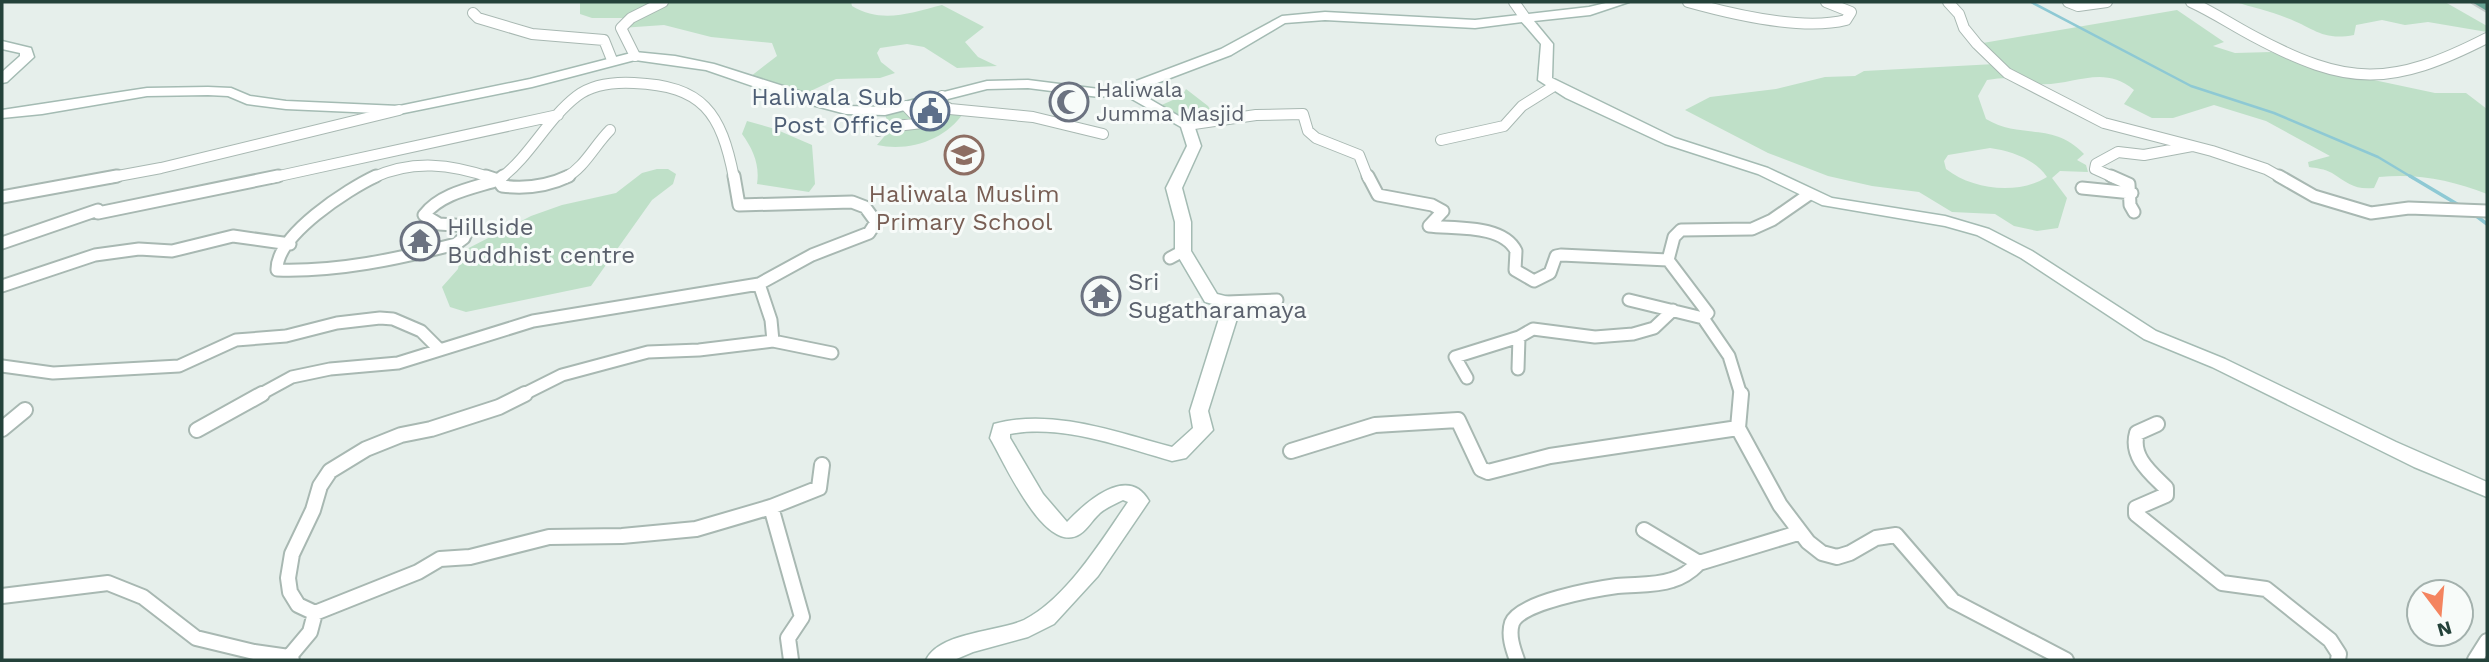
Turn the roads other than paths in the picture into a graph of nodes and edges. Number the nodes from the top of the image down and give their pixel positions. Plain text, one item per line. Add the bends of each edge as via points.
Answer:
1 (663, 2) edge
2 (1514, 2) edge
3 (1623, 2) edge
4 (1688, 2) edge
5 (1826, 2) edge
6 (1948, 2) edge
7 (2068, 2) edge
8 (2107, 2) edge
9 (2191, 2) edge
10 (2479, 2) edge
11 (2487, 7) edge
12 (472, 13) dead end
13 (1526, 19) junction
14 (2487, 38) edge
15 (6, 48) edge
16 (635, 55) junction
17 (612, 60) junction
18 (2, 79) edge
19 (1554, 86) junction
20 (1125, 90) junction
21 (942, 96) junction
22 (906, 106) junction
23 (399, 110) junction
24 (2, 114) edge
25 (558, 115) junction
26 (1187, 125) junction
27 (610, 130) dead end
28 (878, 131) dead end
29 (1103, 134) dead end
30 (1441, 140) dead end
31 (2192, 146) junction
32 (498, 180) junction
33 (2082, 188) dead end
34 (2132, 193) junction
35 (1808, 195) junction
36 (2, 197) edge
37 (2474, 211) edge
38 (2134, 212) dead end
39 (2487, 218) edge
40 (2, 243) edge
41 (290, 244) junction
42 (1668, 260) junction
43 (759, 284) junction
44 (2, 286) edge
45 (1277, 300) dead end
46 (1629, 300) dead end
47 (1227, 302) junction
48 (1673, 310) junction
49 (1703, 318) junction
50 (1519, 337) junction
51 (773, 341) junction
52 (439, 349) junction
53 (832, 353) dead end
54 (2, 366) edge
55 (1518, 369) dead end
56 (1467, 378) dead end
57 (25, 410) dead end
58 (2157, 424) dead end
59 (1738, 428) junction
60 (2, 429) edge
61 (197, 430) dead end
62 (1291, 451) dead end
63 (822, 466) dead end
64 (2487, 490) edge
65 (771, 507) junction
66 (1644, 530) dead end
67 (1798, 533) junction
68 (1699, 563) junction
69 (2, 596) edge
70 (314, 613) junction
71 (2487, 641) edge
72 (291, 658) edge
73 (791, 660) edge
74 (937, 660) edge
75 (1517, 660) edge
76 (2066, 660) edge
77 (2338, 660) edge
78 (2475, 660) edge

1 - 16 street via 621,28
2 - 13 street
3 - 13 street
4 - 5 street via 1744,17 1818,24 1846,20 1851,12
6 - 31 street via 1977,44 2022,84 2104,123
7 - 8 street via 2078,6
9 - 14 street via 2285,52 2367,76 2451,56
10 - 11 main road
12 - 17 street via 532,34 604,40
13 - 19 street via 1547,44 1545,80
13 - 20 street via 1475,24 1325,16 1282,20 1226,52
15 - 18 street via 26,51 27,57
16 - 17 street
16 - 22 street via 709,67 846,110 885,111
17 - 23 street via 532,83
19 - 30 street via 1522,106 1504,126
19 - 35 street via 1670,141 1763,172
20 - 21 street via 1088,93 1028,84 987,85
20 - 26 street
21 - 22 street
21 - 29 street via 943,105 950,109 1033,117
22 - 28 street via 922,123
23 - 24 street via 286,105 247,100 231,92 147,92
23 - 36 street via 161,168
25 - 32 street via 531,151
25 - 40 street via 103,214 97,210
25 - 43 street via 578,94 608,84 653,85 690,93 711,112 728,147 739,205 852,202 864,207 876,222 869,233 821,250
26 - 42 street via 1303,114 1308,131 1317,138 1359,155 1378,195 1443,211 1429,226 1495,233 1515,245 1515,270 1534,281 1546,277 1555,267 1556,256 1561,255
26 - 47 street via 1194,146 1174,188 1183,222 1177,254 1211,298
27 - 32 street via 583,165 565,177 515,188 502,186
31 - 34 street via 2144,155 2118,152 2096,164 2101,173 2129,184
31 - 37 street via 2266,169 2314,196 2371,213 2409,208
32 - 41 street via 460,167 431,164 384,175 327,202
32 - 41 street via 426,210 424,215 434,222 469,226 464,239 428,253 342,267 277,270 279,257
33 - 34 street
34 - 38 street
35 - 42 street via 1760,227 1733,232 1681,229
35 - 64 street via 1842,206 1963,224 1986,233 2026,253 2083,295 2150,334
37 - 39 street
41 - 44 street via 233,236 172,251 139,249 95,255
42 - 49 street via 1708,313
43 - 51 street
43 - 52 street via 533,321
45 - 47 street
46 - 48 street
47 - 74 street via 1231,310 1199,411 1203,430 1179,453 1087,431 1014,425 1001,429 1000,438 1036,497 1063,530 1073,529 1093,507 1120,492 1139,500 1070,594 1033,625 975,641
48 - 49 street
48 - 50 street via 1654,328 1633,334 1595,337 1533,329
49 - 59 street via 1732,361 1742,391
50 - 55 street
50 - 56 street via 1455,357
51 - 53 street
51 - 70 street via 614,359 562,375 499,407 401,435 347,458 320,486 292,554 290,592 298,605
52 - 54 street via 421,331 393,318 380,318 286,336 236,340 179,366 53,373
52 - 61 street via 398,363 292,377
57 - 60 street
58 - 77 street via 2137,433 2134,443 2142,464 2166,488 2166,495 2136,508 2137,514 2222,583 2266,589 2330,640
59 - 62 street via 1516,462 1488,472 1480,469 1458,420 1375,425
59 - 67 street
63 - 65 street via 820,488
65 - 70 street via 696,529 549,537 470,557 440,559
65 - 73 street via 802,617 788,638
66 - 68 street
67 - 68 street
67 - 76 street via 1825,557 1841,557 1873,537 1896,535 1953,601
68 - 75 street via 1691,573 1664,584 1609,587 1518,614 1510,627
69 - 72 street via 108,583 143,597 196,638
70 - 72 street via 314,626
71 - 78 street

